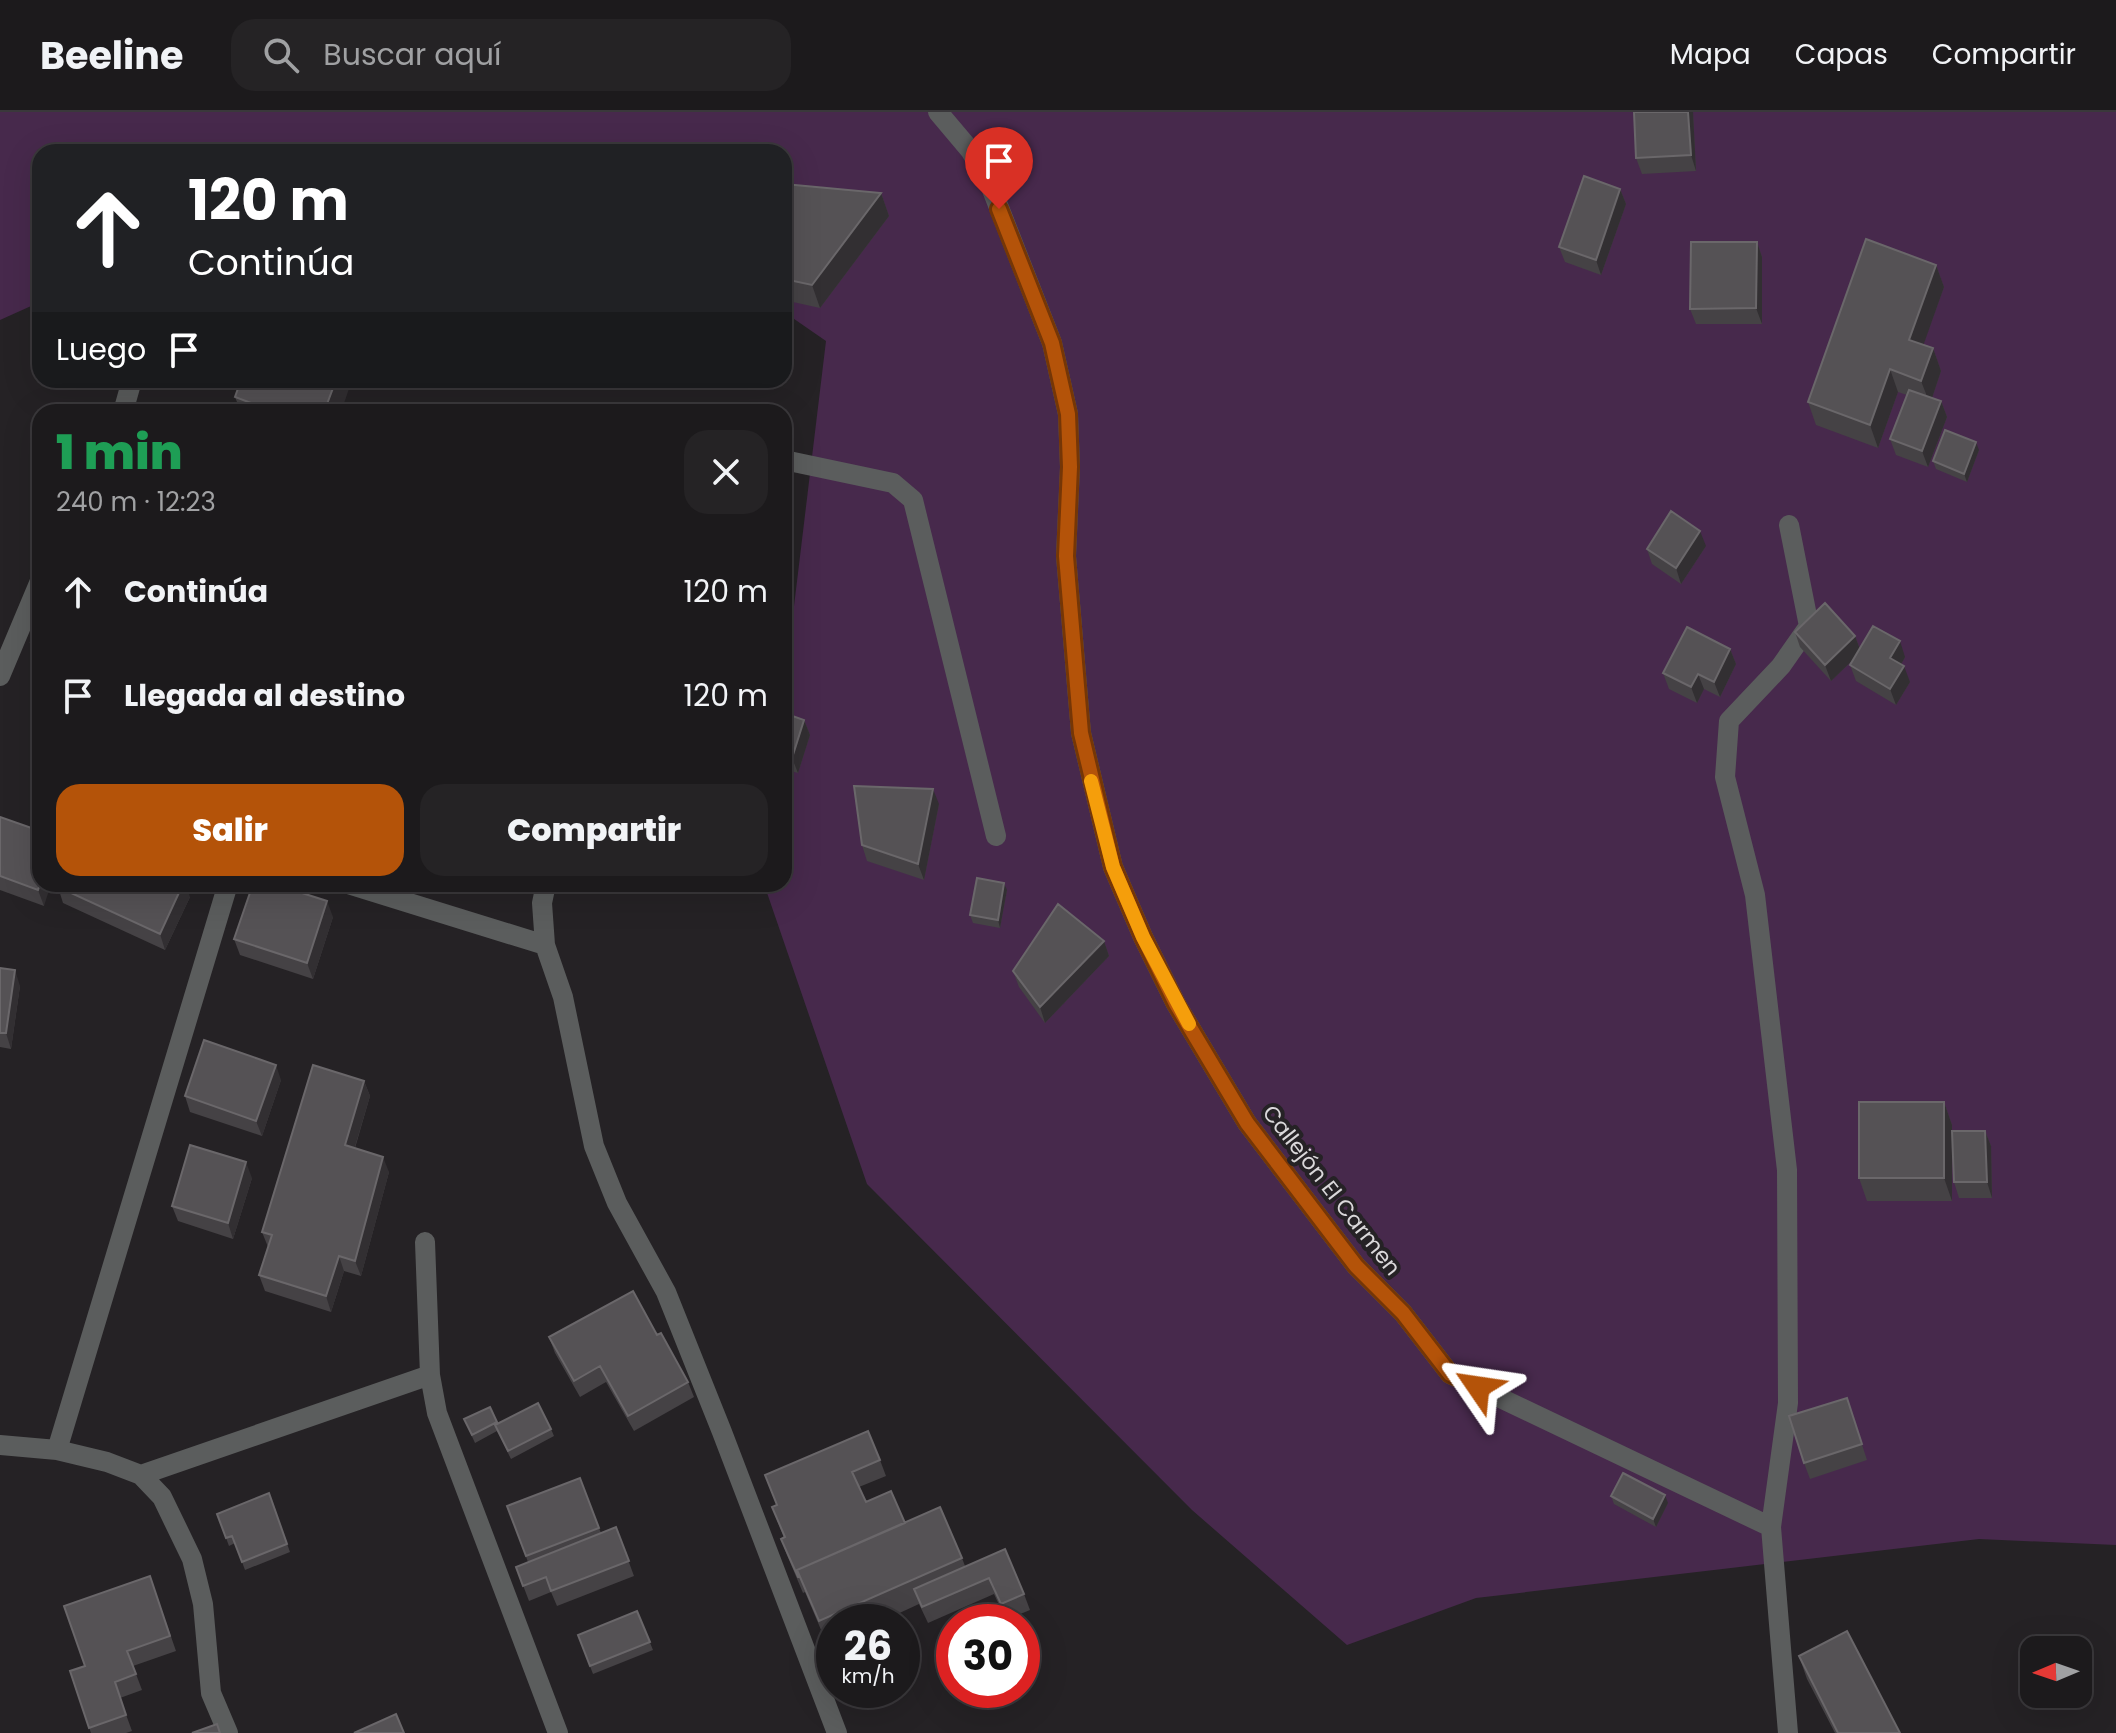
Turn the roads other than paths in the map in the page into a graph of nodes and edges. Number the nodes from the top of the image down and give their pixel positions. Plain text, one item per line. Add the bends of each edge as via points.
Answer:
1 (938, 112) edge
2 (792, 462) edge
3 (1789, 525) dead end
4 (32, 600) edge
5 (0, 676) edge
6 (996, 836) dead end
7 (226, 892) edge
8 (374, 892) edge
9 (544, 892) edge
10 (545, 945) junction
11 (425, 1242) dead end
12 (430, 1375) junction
13 (0, 1445) edge
14 (57, 1450) junction
15 (141, 1475) junction
16 (1771, 1527) junction
17 (228, 1733) edge
18 (558, 1733) edge
19 (837, 1733) edge
20 (1788, 1733) edge

1 - 16 street, Callejón El Carmen via 989,182 1052,343 1068,414 1066,556 1081,733 1113,867 1176,1004 1247,1123 1356,1266 1403,1313 1450,1374
2 - 6 street via 893,483 913,500
3 - 16 street via 1809,626 1781,666 1729,721 1725,777 1755,895 1787,1170 1788,1403
4 - 5 street
7 - 14 street
8 - 10 street
9 - 10 street
10 - 19 street via 563,997 594,1146 617,1203 666,1292
11 - 12 street
12 - 15 street
12 - 18 street via 437,1413
13 - 14 street
14 - 15 street
15 - 17 street via 162,1497 192,1559 203,1604 211,1693
16 - 20 street

